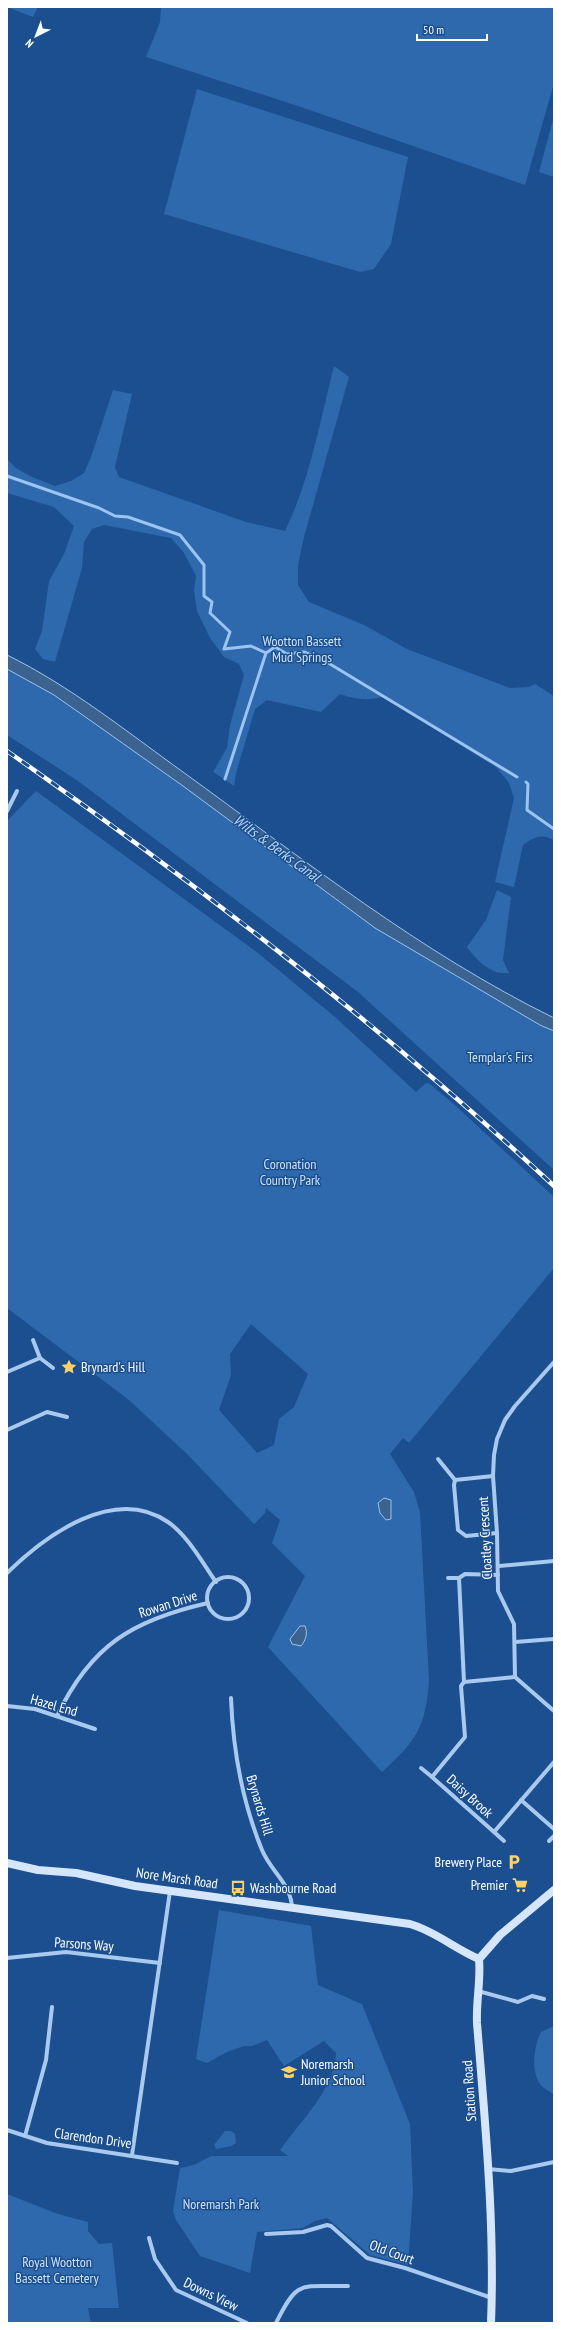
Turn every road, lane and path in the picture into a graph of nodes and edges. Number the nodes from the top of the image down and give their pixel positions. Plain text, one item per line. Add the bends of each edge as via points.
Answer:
1 (17, 791) dead end
2 (7, 811) edge
3 (34, 1340) dead end
4 (40, 1358) junction
5 (554, 1362) edge
6 (53, 1368) dead end
7 (7, 1372) edge
8 (67, 1417) dead end
9 (7, 1430) edge
10 (438, 1459) dead end
11 (493, 1476) junction
12 (455, 1480) junction
13 (497, 1533) junction
14 (554, 1561) edge
15 (499, 1566) junction
16 (7, 1573) edge
17 (498, 1575) junction
18 (448, 1578) dead end
19 (460, 1578) junction
20 (216, 1582) junction
21 (208, 1602) junction
22 (554, 1639) edge
23 (515, 1642) junction
24 (515, 1677) junction
25 (464, 1682) junction
26 (231, 1698) dead end
27 (7, 1706) edge
28 (554, 1711) edge
29 (57, 1716) junction
30 (95, 1729) dead end
31 (554, 1762) edge
32 (421, 1768) dead end
33 (432, 1777) junction
34 (521, 1800) junction
35 (554, 1829) edge
36 (494, 1832) junction
37 (554, 1836) edge
38 (504, 1841) dead end
39 (549, 1841) dead end
40 (7, 1863) edge
41 (554, 1890) edge
42 (170, 1891) junction
43 (292, 1909) junction
44 (7, 1958) edge
45 (479, 1959) junction
46 (160, 1963) junction
47 (478, 1991) junction
48 (544, 1999) dead end
49 (52, 2007) dead end
50 (7, 2130) edge
51 (25, 2136) junction
52 (132, 2155) junction
53 (554, 2162) edge
54 (177, 2163) dead end
55 (488, 2169) junction
56 (266, 2234) dead end
57 (149, 2238) dead end
58 (348, 2286) dead end
59 (492, 2298) junction
60 (247, 2323) edge
61 (276, 2323) edge
62 (491, 2323) edge

1 - 2 street
3 - 4 street
4 - 6 street
4 - 7 street
5 - 11 street, Cloatley Crescent via 514,1406 505,1420 497,1439
8 - 9 street via 47,1412
10 - 12 street
11 - 12 street
11 - 13 street, Cloatley Crescent
12 - 13 street via 458,1530 466,1536
13 - 15 street, Cloatley Crescent
14 - 15 street
15 - 17 street, Cloatley Crescent
16 - 20 street via 37,1547 73,1524 110,1510 132,1509 150,1512 169,1522 186,1540
17 - 19 street via 465,1574
17 - 23 street, Cloatley Crescent via 498,1591 513,1619
18 - 19 street
19 - 25 street, Daisy Brook
20 - 21 street via 209,1591
20 - 21 street via 226,1577 243,1583 249,1593 248,1605 236,1617 224,1618 214,1613
21 - 29 street, Rowan Drive via 149,1620 117,1638 86,1667
22 - 23 street
23 - 24 street, Cloatley Crescent
24 - 25 street
24 - 28 street
25 - 33 street, Daisy Brook via 461,1686 465,1737
26 - 43 street, Brynards Hill via 233,1745 240,1780 262,1850 289,1889
27 - 29 street, Hazel End via 36,1709
29 - 30 street, Hazel End
31 - 34 street, Daisy Brook
32 - 33 street, Daisy Brook
33 - 36 street, Daisy Brook
34 - 35 street
34 - 36 street, Daisy Brook
36 - 38 street, Daisy Brook
37 - 39 street
40 - 42 street, Nore Marsh Road
41 - 45 street via 500,1935
42 - 43 street, Nore Marsh Road
42 - 46 street
43 - 45 street, Nore Marsh Road via 410,1924 428,1930 462,1952
44 - 46 street, Parsons Way via 66,1952
45 - 47 street, Station Road
46 - 52 street
47 - 48 street via 518,2002 532,1996
47 - 55 street, Station Road via 476,2008
49 - 51 street via 46,2060
50 - 51 street, Clarendon Drive
51 - 52 street, Clarendon Drive via 47,2143
52 - 54 street, Clarendon Drive
53 - 55 street via 511,2170
55 - 59 street, Station Road
56 - 59 street, Old Court via 303,2232 331,2226 367,2258 405,2268
57 - 60 street, Downs View via 155,2260 176,2290
58 - 61 street via 301,2287 288,2298
59 - 62 street, Station Road

